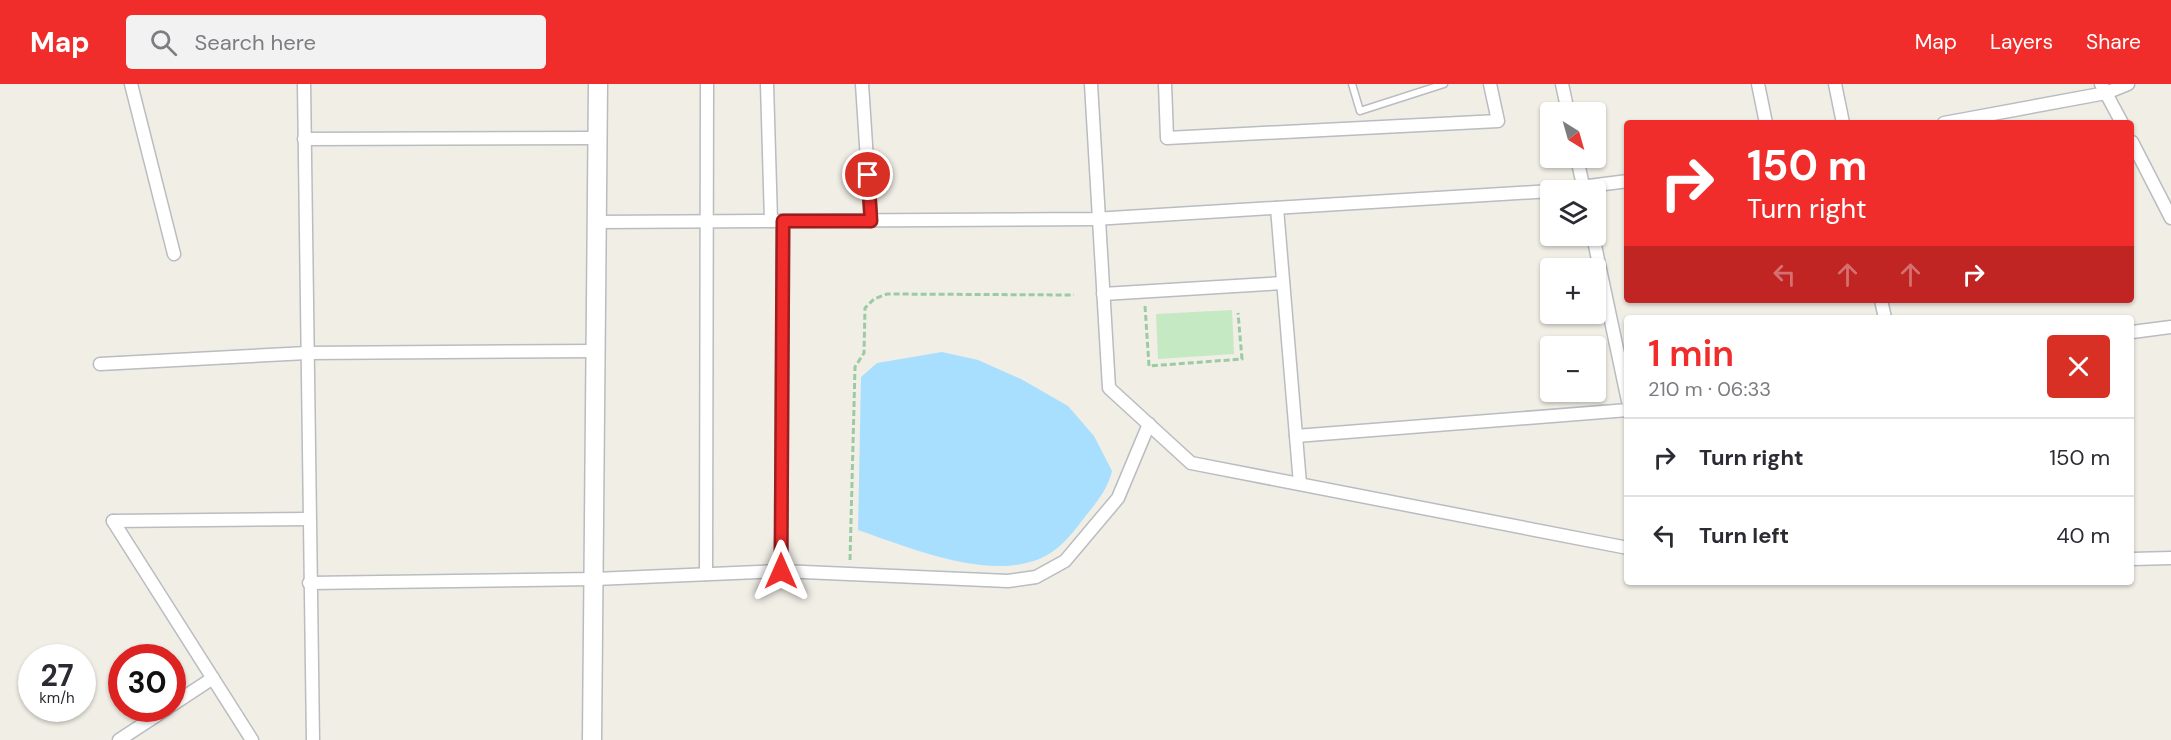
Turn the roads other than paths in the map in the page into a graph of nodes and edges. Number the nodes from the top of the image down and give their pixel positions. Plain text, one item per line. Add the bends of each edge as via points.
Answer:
1 (131, 84) edge
2 (304, 84) edge
3 (598, 84) edge
4 (707, 84) edge
5 (767, 84) edge
6 (862, 84) edge
7 (1092, 84) edge
8 (1165, 84) edge
9 (1352, 84) edge
10 (1444, 84) edge
11 (1490, 84) edge
12 (1562, 84) edge
13 (1758, 84) edge
14 (1835, 84) edge
15 (2128, 84) edge
16 (2104, 89) edge
17 (1566, 102) edge
18 (1765, 120) edge
19 (1842, 120) edge
20 (1974, 120) edge
21 (2120, 120) edge
22 (597, 138) junction
23 (304, 140) junction
24 (2134, 146) edge
25 (1624, 182) edge
26 (1606, 186) edge
27 (1540, 192) edge
28 (1277, 208) junction
29 (2171, 218) edge
30 (1099, 219) junction
31 (777, 221) junction
32 (871, 221) junction
33 (597, 222) junction
34 (707, 222) junction
35 (1595, 246) edge
36 (174, 254) dead end
37 (1283, 283) junction
38 (1103, 294) junction
39 (2171, 327) edge
40 (2134, 332) edge
41 (596, 351) junction
42 (307, 353) junction
43 (99, 364) dead end
44 (1624, 382) edge
45 (1624, 410) edge
46 (1149, 424) junction
47 (1296, 436) junction
48 (1300, 484) junction
49 (309, 519) junction
50 (1624, 547) edge
51 (2171, 558) edge
52 (2134, 559) edge
53 (781, 571) junction
54 (706, 574) junction
55 (595, 579) junction
56 (309, 583) junction
57 (213, 678) junction
58 (186, 696) edge
59 (147, 722) edge
60 (119, 740) edge
61 (252, 740) edge
62 (313, 740) edge
63 (592, 740) edge

1 - 36 street
2 - 23 street
3 - 22 main road
4 - 34 street
5 - 31 street
6 - 32 street
7 - 30 street
8 - 11 street via 1167,138 1498,121
9 - 10 lane via 1360,111
12 - 17 street
13 - 18 street
14 - 19 street
15 - 16 street
16 - 20 street
16 - 21 street
22 - 23 street
22 - 33 main road
23 - 42 street
24 - 29 street
25 - 26 street
27 - 28 street
28 - 30 street
28 - 37 street
30 - 32 street
30 - 38 street
31 - 32 street
31 - 34 street
31 - 53 street
33 - 34 street
33 - 41 main road
34 - 54 street
35 - 44 street
37 - 38 street
37 - 47 street
38 - 46 street via 1109,387
39 - 40 street
41 - 42 street
41 - 55 main road
42 - 43 street
42 - 49 street
45 - 47 street
46 - 48 street via 1191,463
46 - 53 street via 1118,498 1065,561 1036,577 1008,581
47 - 48 street
48 - 50 street
49 - 56 street
49 - 57 street via 113,521
51 - 52 street
53 - 54 street
54 - 55 street
55 - 56 street
55 - 63 main road
56 - 62 street
57 - 58 street
57 - 61 street
59 - 60 street

